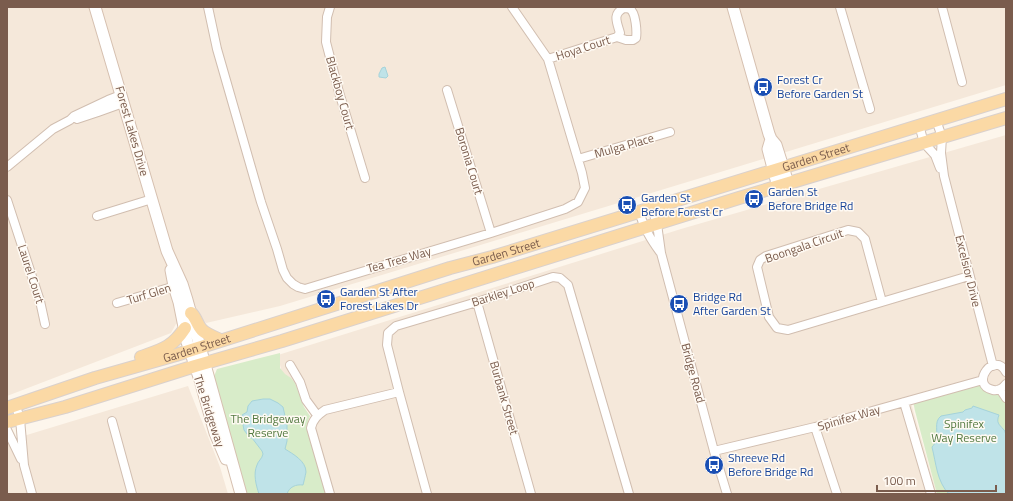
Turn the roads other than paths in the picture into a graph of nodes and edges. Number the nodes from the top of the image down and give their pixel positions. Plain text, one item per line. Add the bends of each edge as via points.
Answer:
1 (95, 7) edge
2 (208, 7) edge
3 (330, 7) edge
4 (512, 7) edge
5 (733, 7) edge
6 (840, 7) edge
7 (942, 7) edge
8 (617, 37) dead end
9 (548, 59) junction
10 (962, 82) dead end
11 (447, 90) dead end
12 (122, 99) junction
13 (1006, 99) edge
14 (870, 109) dead end
15 (1006, 118) edge
16 (936, 120) junction
17 (919, 125) junction
18 (670, 132) dead end
19 (942, 137) junction
20 (924, 142) junction
21 (578, 159) junction
22 (7, 167) edge
23 (778, 168) junction
24 (944, 176) junction
25 (365, 178) dead end
26 (783, 185) junction
27 (152, 199) junction
28 (7, 200) edge
29 (652, 208) junction
30 (639, 212) junction
31 (97, 216) dead end
32 (657, 224) junction
33 (644, 228) junction
34 (492, 233) junction
35 (661, 253) junction
36 (969, 276) junction
37 (178, 285) junction
38 (477, 302) junction
39 (882, 302) junction
40 (117, 303) dead end
41 (191, 313) junction
42 (45, 324) dead end
43 (185, 328) junction
44 (220, 340) junction
45 (195, 348) junction
46 (200, 365) junction
47 (290, 366) dead end
48 (993, 366) junction
49 (1006, 372) edge
50 (96, 378) junction
51 (983, 380) junction
52 (1003, 386) edge
53 (399, 392) junction
54 (1006, 398) edge
55 (904, 402) junction
56 (12, 407) edge
57 (317, 415) junction
58 (20, 419) junction
59 (112, 421) dead end
60 (7, 422) edge
61 (815, 427) junction
62 (7, 430) edge
63 (714, 451) junction
64 (24, 465) junction
65 (32, 494) edge
66 (132, 494) edge
67 (236, 494) edge
68 (242, 494) edge
69 (330, 494) edge
70 (427, 494) edge
71 (531, 494) edge
72 (629, 494) edge
73 (727, 494) edge
74 (837, 494) edge
75 (932, 494) edge

1 - 12 street, Forest Lakes Drive
2 - 34 street, Tea Tree Way via 217,49 261,202 283,270 293,284 305,289
3 - 25 street, Blackboy Court via 326,42
4 - 9 street, Tea Tree Way
5 - 23 street via 770,139 768,149
6 - 14 street
7 - 10 street
8 - 9 street, Hoya Court
9 - 21 street, Tea Tree Way
11 - 34 street, Boronia Court
12 - 22 street via 108,100 74,116 53,129
12 - 27 street, Forest Lakes Drive
13 - 16 main road, Garden Street
15 - 19 main road, Garden Street
16 - 17 main road, Garden Street
16 - 19 street, Excelsior Drive
17 - 20 street, Excelsior Drive
17 - 23 main road, Garden Street
18 - 21 street, Mulga Place
19 - 20 main road, Garden Street
19 - 24 street, Excelsior Drive
20 - 24 street, Excelsior Drive via 935,155
20 - 26 main road, Garden Street
21 - 34 street, Tea Tree Way via 585,188 578,202 565,210
23 - 26 street
23 - 29 main road, Garden Street
24 - 36 street, Excelsior Drive
26 - 32 main road, Garden Street
27 - 31 street
27 - 37 street, Forest Lakes Drive
28 - 42 street, Laurel Court
29 - 30 main road, Garden Street
29 - 32 street, Bridge Road
30 - 33 street, Bridge Road
30 - 44 main road, Garden Street
32 - 33 main road, Garden Street
32 - 35 street, Bridge Road
33 - 35 street, Bridge Road
33 - 46 main road, Garden Street
35 - 63 street, Bridge Road
36 - 39 street, Boongala Circuit
36 - 48 street, Excelsior Drive
37 - 40 street, Turf Glen
37 - 41 street, Forest Lakes Drive
37 - 43 street, Forest Lakes Drive
38 - 53 street, Barkley Loop via 396,326 388,332 387,345
38 - 71 street, Burbank Street
38 - 72 street, Barkley Loop via 553,277 560,278 568,285
39 - 39 street, Boongala Circuit via 788,330 777,328 769,317 757,267 760,260 766,256 848,230 858,232 865,239
41 - 44 main road via 202,330
41 - 45 street, Forest Lakes Drive
43 - 45 street, Forest Lakes Drive via 187,342
43 - 50 main road via 175,341 163,350 108,367 99,372
44 - 45 main road, Garden Street
45 - 46 street, The Bridgeway
45 - 50 main road, Garden Street
46 - 58 main road, Garden Street
46 - 67 street, The Bridgeway via 200,380 214,433
46 - 68 street, The Bridgeway
47 - 57 street via 300,382 306,400
48 - 49 street via 1001,367
48 - 51 street via 984,372
50 - 56 main road, Garden Street
51 - 52 street via 991,390
51 - 55 street, Spinifex Way
52 - 54 street
53 - 57 street via 325,410
53 - 70 street, Barkley Loop
55 - 61 street, Spinifex Way
55 - 75 street
56 - 58 street
57 - 69 street via 312,428
58 - 60 main road, Garden Street
58 - 64 street
59 - 66 street
61 - 63 street, Spinifex Way
61 - 74 street
62 - 64 street
63 - 73 street, Bridge Road
64 - 65 street

